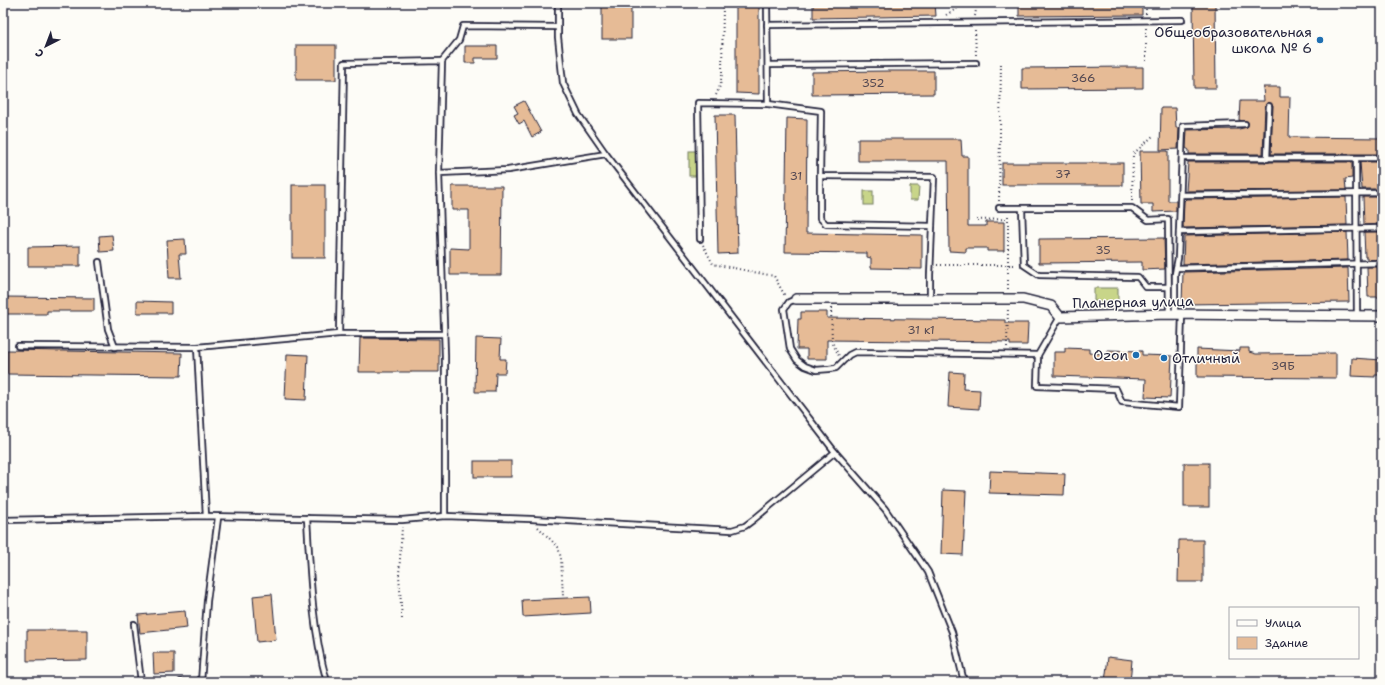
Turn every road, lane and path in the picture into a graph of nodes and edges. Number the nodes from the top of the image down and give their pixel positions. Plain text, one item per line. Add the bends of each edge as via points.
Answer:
1 (558, 3) edge
2 (723, 3) edge
3 (767, 3) edge
4 (966, 3) edge
5 (977, 3) edge
6 (1146, 3) edge
7 (1182, 20) dead end
8 (1146, 21) junction
9 (975, 22) junction
10 (933, 23) junction
11 (768, 25) junction
12 (558, 27) junction
13 (442, 61) junction
14 (1146, 61) dead end
15 (1001, 62) dead end
16 (976, 63) joint
17 (768, 65) junction
18 (712, 103) junction
19 (768, 104) junction
20 (1269, 106) dead end
21 (1245, 124) dead end
22 (1153, 136) dead end
23 (606, 154) junction
24 (1182, 158) junction
25 (1382, 158) edge
26 (1267, 159) junction
27 (1356, 159) junction
28 (439, 173) junction
29 (820, 176) junction
30 (1356, 193) junction
31 (1382, 193) edge
32 (1181, 196) junction
33 (999, 208) joint
34 (1132, 208) junction
35 (1022, 209) junction
36 (978, 220) dead end
37 (932, 226) junction
38 (1356, 228) junction
39 (1382, 228) edge
40 (1179, 232) junction
41 (700, 239) joint
42 (99, 262) dead end
43 (1357, 264) junction
44 (1382, 264) edge
45 (930, 265) junction
46 (1024, 265) junction
47 (1009, 266) junction
48 (1176, 268) junction
49 (1169, 287) junction
50 (930, 299) junction
51 (1008, 299) junction
52 (792, 300) junction
53 (831, 314) dead end
54 (1175, 314) junction
55 (1357, 316) junction
56 (1382, 316) edge
57 (1060, 317) junction
58 (339, 334) junction
59 (444, 334) junction
60 (18, 346) dead end
61 (115, 347) junction
62 (197, 347) junction
63 (1007, 354) junction
64 (1038, 355) junction
65 (842, 362) junction
66 (835, 452) junction
67 (206, 516) junction
68 (445, 516) junction
69 (218, 518) junction
70 (308, 518) junction
71 (531, 519) junction
72 (3, 520) edge
73 (402, 520) junction
74 (563, 596) dead end
75 (402, 620) dead end
76 (134, 624) dead end
77 (141, 682) edge
78 (181, 682) edge
79 (201, 682) edge
80 (327, 682) edge
81 (964, 682) edge

1 - 12 lane
2 - 18 path via 722,74 720,86
3 - 11 lane
4 - 10 path
5 - 9 path
6 - 8 path
7 - 8 lane
8 - 9 lane
8 - 14 path
9 - 10 lane
9 - 16 path
10 - 11 lane
11 - 17 lane
12 - 13 lane via 463,26 459,40
12 - 23 lane via 563,83 578,114
13 - 28 lane
13 - 58 lane via 344,63
15 - 33 path
16 - 17 lane
17 - 19 lane
18 - 19 lane
18 - 41 lane via 698,103
19 - 29 lane via 821,111
20 - 26 lane
21 - 24 lane via 1183,126
22 - 34 path via 1133,154
23 - 28 lane via 508,170
23 - 66 lane
24 - 26 lane
24 - 32 lane
25 - 27 lane
26 - 27 lane
27 - 30 lane
28 - 59 lane
29 - 37 lane via 820,218 826,224
29 - 37 lane via 934,177
30 - 31 lane
30 - 32 lane
30 - 38 lane
32 - 40 lane
33 - 35 lane
34 - 35 lane
34 - 49 lane via 1148,220 1168,218
35 - 46 lane
36 - 47 path via 1008,219
37 - 45 lane
38 - 39 lane
38 - 40 lane
38 - 43 lane
40 - 48 lane
41 - 52 path via 713,264 774,276
42 - 61 lane via 108,329
43 - 44 lane
43 - 48 lane
43 - 55 lane
45 - 47 path
45 - 50 lane
46 - 47 path
46 - 49 lane via 1039,275 1138,277 1146,286
47 - 51 path
48 - 54 lane
49 - 54 lane
50 - 51 street, Планерная улица
50 - 52 street, Планерная улица
51 - 57 street, Планерная улица via 1023,299 1051,306
51 - 63 path
52 - 65 lane via 784,309 790,349 797,360 816,370 836,368
53 - 65 path via 832,342
54 - 55 street, Планерная улица
54 - 57 street, Планерная улица
54 - 64 lane via 1179,408 1122,402 1116,390 1037,386
55 - 56 street, Планерная улица
57 - 64 lane
58 - 59 lane
58 - 62 lane
59 - 68 lane
60 - 61 lane
61 - 62 lane
62 - 67 lane
63 - 64 lane
63 - 65 lane via 855,352
66 - 71 lane via 753,520 732,530
66 - 81 lane via 884,509 928,572 952,632
67 - 69 lane
67 - 72 lane
68 - 71 lane
68 - 73 lane
69 - 70 lane
69 - 79 lane via 207,601
70 - 73 lane
70 - 80 lane via 311,580 321,661
71 - 74 path via 558,547
73 - 75 path via 399,575
76 - 77 lane
78 - 79 lane

